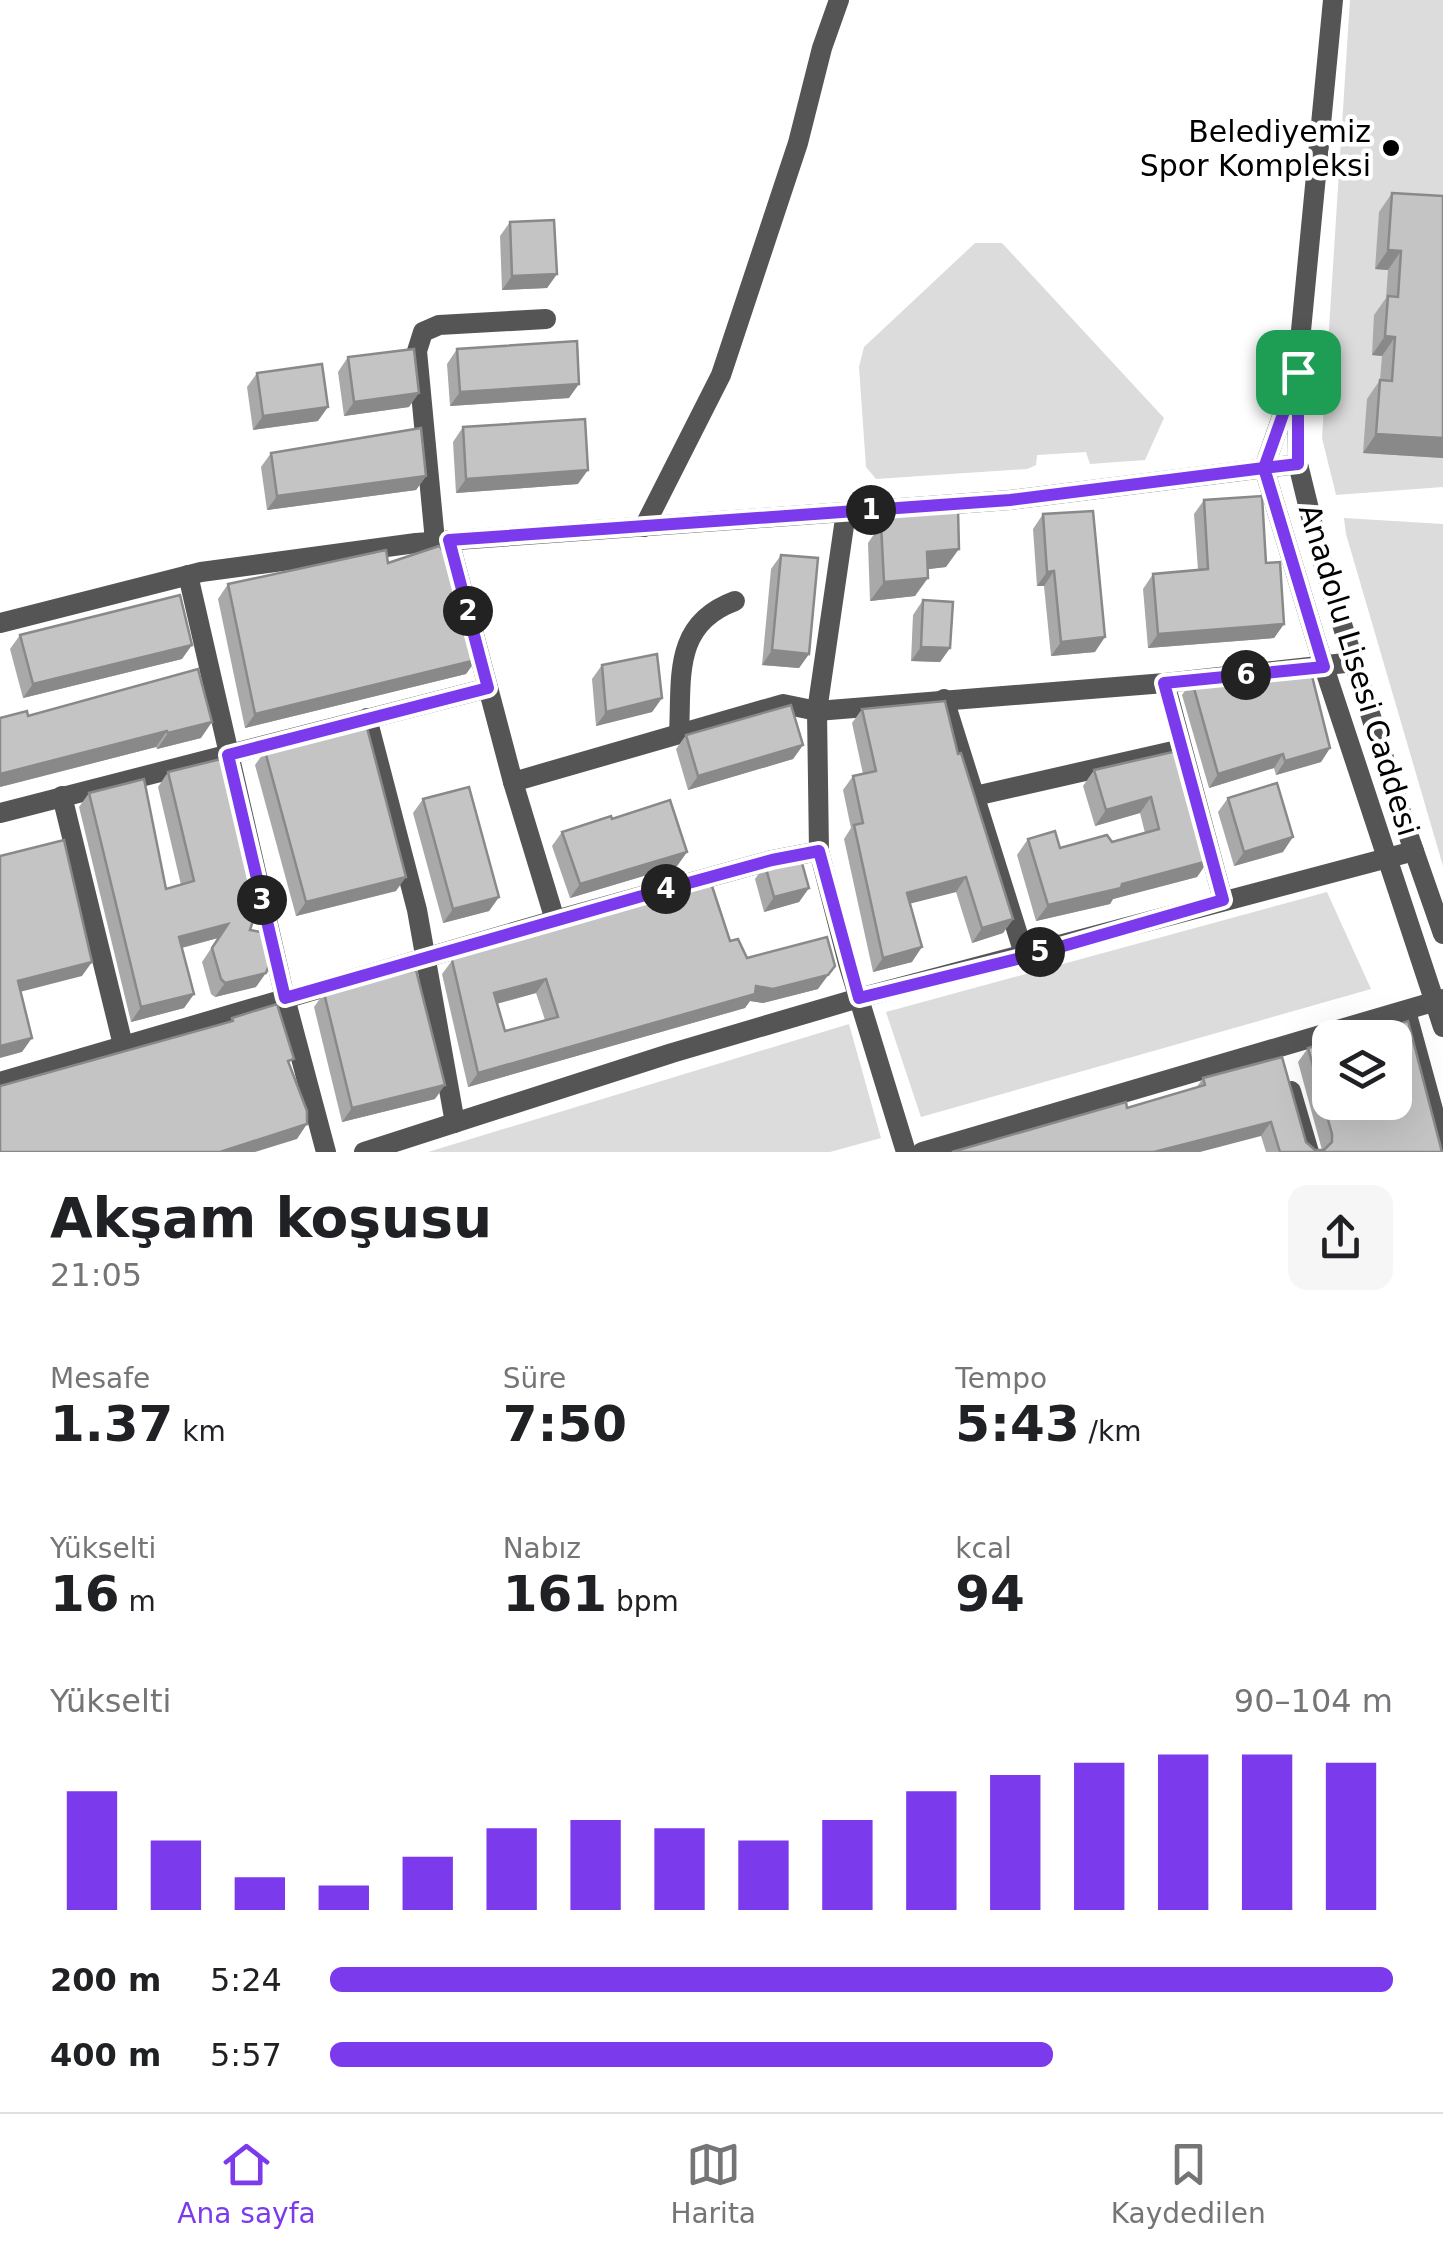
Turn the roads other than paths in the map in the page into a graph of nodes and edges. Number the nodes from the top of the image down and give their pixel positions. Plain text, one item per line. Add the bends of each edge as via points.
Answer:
1 (838, 0) edge
2 (1333, 0) edge
3 (546, 319) dead end
4 (1298, 372) junction
5 (1298, 464) junction
6 (1264, 468) junction
7 (846, 512) junction
8 (644, 526) junction
9 (442, 541) junction
10 (188, 575) junction
11 (734, 602) dead end
12 (0, 624) edge
13 (1354, 662) junction
14 (1324, 667) junction
15 (1164, 683) junction
16 (488, 688) junction
17 (944, 699) junction
18 (817, 711) junction
19 (367, 718) junction
20 (679, 734) junction
21 (1182, 749) junction
22 (228, 755) junction
23 (513, 782) junction
24 (62, 796) junction
25 (975, 796) junction
26 (0, 812) edge
27 (819, 851) junction
28 (1414, 851) junction
29 (1387, 860) junction
30 (1223, 900) junction
31 (555, 920) junction
32 (1443, 934) edge
33 (1025, 957) junction
34 (427, 958) junction
35 (285, 998) junction
36 (859, 998) junction
37 (1438, 1001) edge
38 (1406, 1011) junction
39 (1443, 1027) edge
40 (123, 1045) junction
41 (1275, 1048) junction
42 (0, 1082) edge
43 (455, 1122) junction
44 (1443, 1146) edge
45 (326, 1152) edge
46 (364, 1152) edge
47 (906, 1152) edge
48 (922, 1152) edge
49 (1309, 1152) edge

1 - 8 street via 721,375
2 - 4 street
3 - 9 street via 440,325 422,332 417,350
4 - 5 street, Anadolu Lisesi Caddesi
4 - 6 street
5 - 6 street
5 - 13 street, Anadolu Lisesi Caddesi
6 - 7 street via 1010,500
6 - 14 street, Anadolu Lisesi Caddesi
7 - 8 street
7 - 18 street
8 - 9 street
9 - 10 street
9 - 16 street
10 - 12 street
10 - 22 street
11 - 20 street via 713,609 692,630
13 - 14 street
13 - 28 street, Anadolu Lisesi Caddesi
14 - 15 street
14 - 29 street, Anadolu Lisesi Caddesi
15 - 17 street
15 - 21 street
16 - 19 street
16 - 23 street
17 - 18 street
17 - 25 street
18 - 20 street via 783,704
18 - 27 street
19 - 22 street
19 - 34 street
20 - 23 street
21 - 25 street
21 - 30 street
22 - 24 street
22 - 35 street
23 - 31 street
24 - 26 street
24 - 40 street
25 - 33 street
27 - 31 street
27 - 36 street
28 - 29 street
28 - 32 street, Anadolu Lisesi Caddesi
29 - 30 street
29 - 37 street, Anadolu Lisesi Caddesi
30 - 33 street
31 - 34 street
33 - 36 street
34 - 35 street
34 - 43 street
35 - 40 street
35 - 45 street
36 - 43 street
36 - 47 street
37 - 38 street
37 - 39 street, Anadolu Lisesi Caddesi
38 - 41 street
38 - 44 street
40 - 42 street
41 - 48 street
41 - 49 street
43 - 46 street

